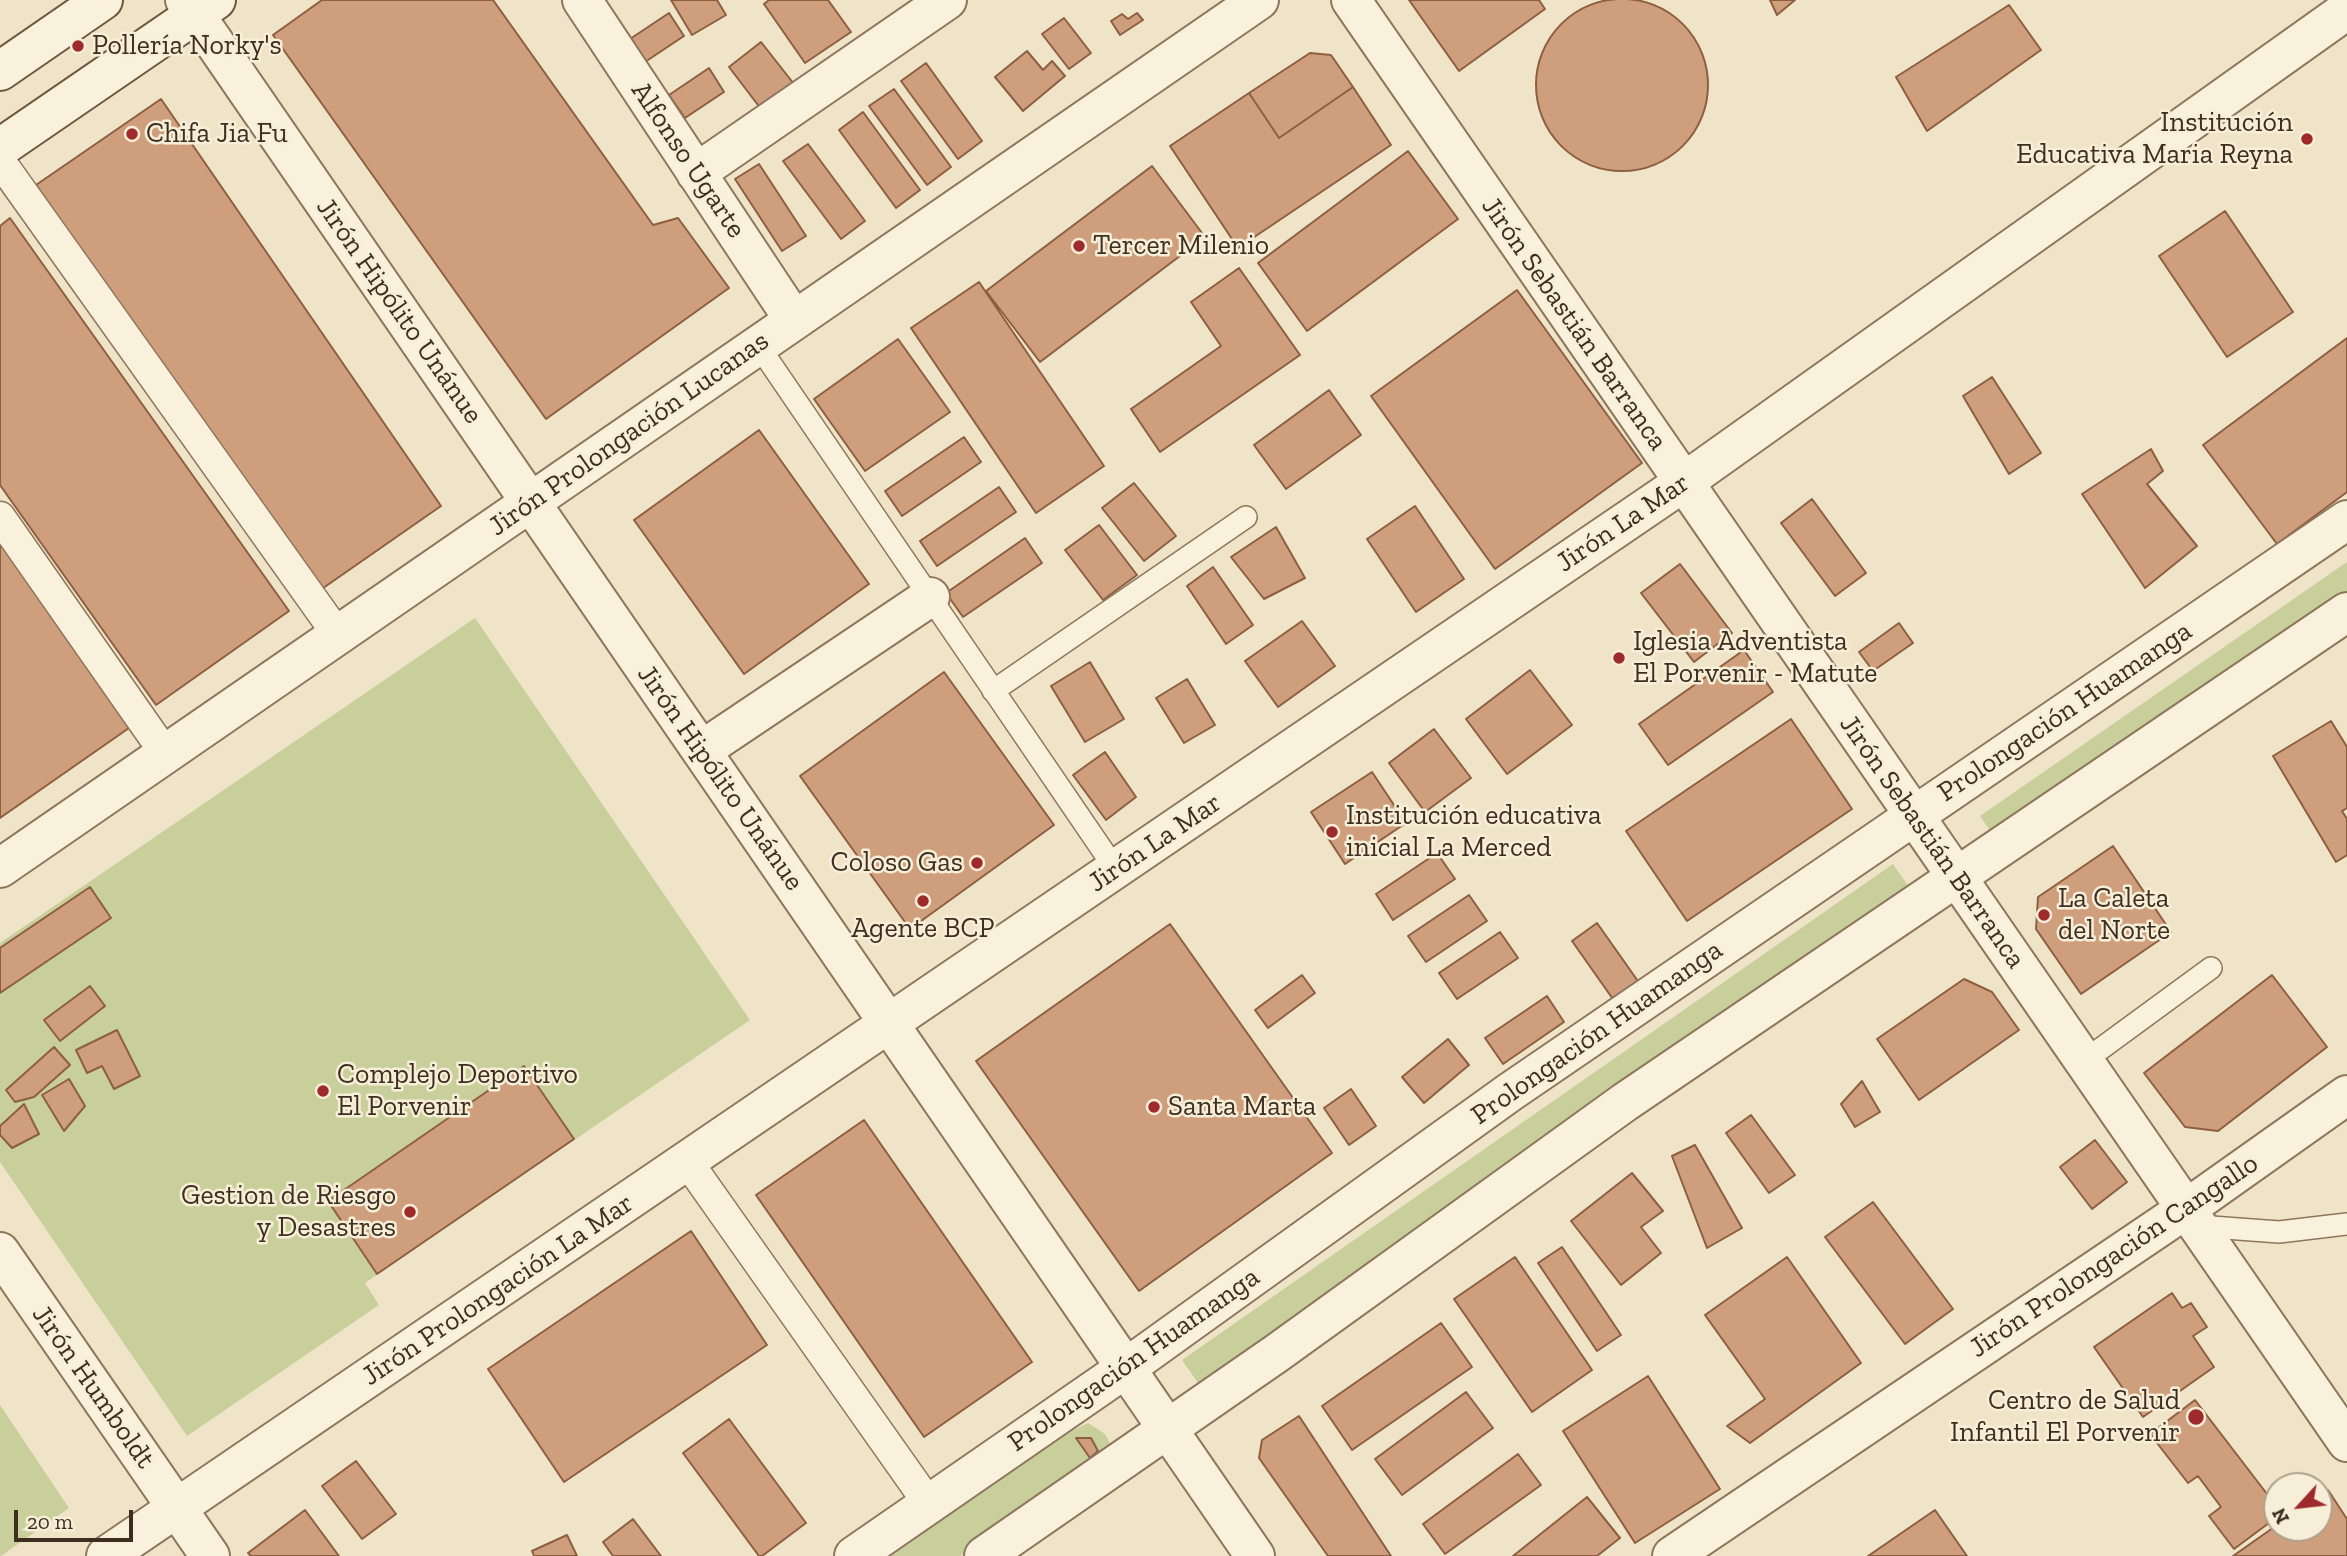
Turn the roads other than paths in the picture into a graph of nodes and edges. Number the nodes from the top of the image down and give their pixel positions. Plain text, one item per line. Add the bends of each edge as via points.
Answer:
1 (103, 0) edge
2 (582, 0) edge
3 (947, 0) edge
4 (1259, 0) edge
5 (1350, 0) edge
6 (199, 5) edge
7 (2347, 10) edge
8 (0, 71) edge
9 (0, 148) edge
10 (0, 161) edge
11 (696, 173) junction
12 (794, 320) junction
13 (758, 345) junction
14 (1684, 482) junction
15 (531, 502) junction
16 (0, 517) edge
17 (1246, 517) dead end
18 (2347, 520) edge
19 (930, 597) junction
20 (2347, 612) edge
21 (338, 635) junction
22 (993, 691) junction
23 (702, 750) junction
24 (165, 753) junction
25 (1914, 816) junction
26 (5, 855) edge
27 (1116, 870) junction
28 (1956, 877) junction
29 (2211, 968) dead end
30 (890, 1023) junction
31 (2084, 1061) junction
32 (2347, 1096) edge
33 (687, 1161) junction
34 (2192, 1217) junction
35 (2347, 1224) edge
36 (0, 1252) edge
37 (1126, 1368) junction
38 (1167, 1430) junction
39 (2347, 1442) edge
40 (929, 1504) junction
41 (177, 1508) junction
42 (106, 1556) edge
43 (209, 1556) edge
44 (854, 1556) edge
45 (984, 1556) edge
46 (1255, 1556) edge
47 (1672, 1556) edge

1 - 8 street
2 - 11 street, Alfonso Ugarte
3 - 11 street
4 - 12 street, Jirón Prolongación Lucanas
5 - 14 street, Jirón Sebastián Barranca
6 - 9 street
6 - 15 street, Jirón Hipólito Unánue
7 - 14 street, Jirón La Mar
10 - 21 street
11 - 12 street, Alfonso Ugarte
12 - 13 street, Jirón Prolongación Lucanas
13 - 15 street, Jirón Prolongación Lucanas
13 - 19 lane
14 - 25 street, Jirón Sebastián Barranca
14 - 27 street, Jirón La Mar
15 - 21 street, Jirón Prolongación Lucanas
15 - 23 street, Jirón Hipólito Unánue
16 - 24 street
17 - 22 lane
18 - 25 street, Prolongación Huamanga
19 - 22 lane
19 - 23 street
20 - 28 street
21 - 24 street, Jirón Prolongación Lucanas
22 - 27 lane
23 - 30 street, Jirón Hipólito Unánue
24 - 26 street, Jirón Prolongación Lucanas
25 - 28 street, Jirón Sebastián Barranca
25 - 37 street, Prolongación Huamanga via 1510,1092
27 - 30 street, Jirón La Mar
28 - 31 street, Jirón Sebastián Barranca
28 - 38 street via 1625,1102
29 - 31 lane
30 - 33 street, Jirón Prolongación La Mar
30 - 37 street, Jirón Hipólito Unánue
31 - 34 street, Jirón Sebastián Barranca
32 - 34 street, Jirón Prolongación Cangallo
33 - 40 street
33 - 41 street, Jirón Prolongación La Mar
34 - 35 lane via 2279,1232
34 - 39 street, Jirón Sebastián Barranca
34 - 47 street, Jirón Prolongación Cangallo
36 - 41 street, Jirón Humboldt
37 - 38 street, Jirón Hipólito Unánue
37 - 40 street, Prolongación Huamanga
38 - 45 street
38 - 46 street, Jirón Hipólito Unánue
40 - 44 street, Prolongación Huamanga
41 - 42 street, Jirón Prolongación La Mar
41 - 43 street, Jirón Humboldt

